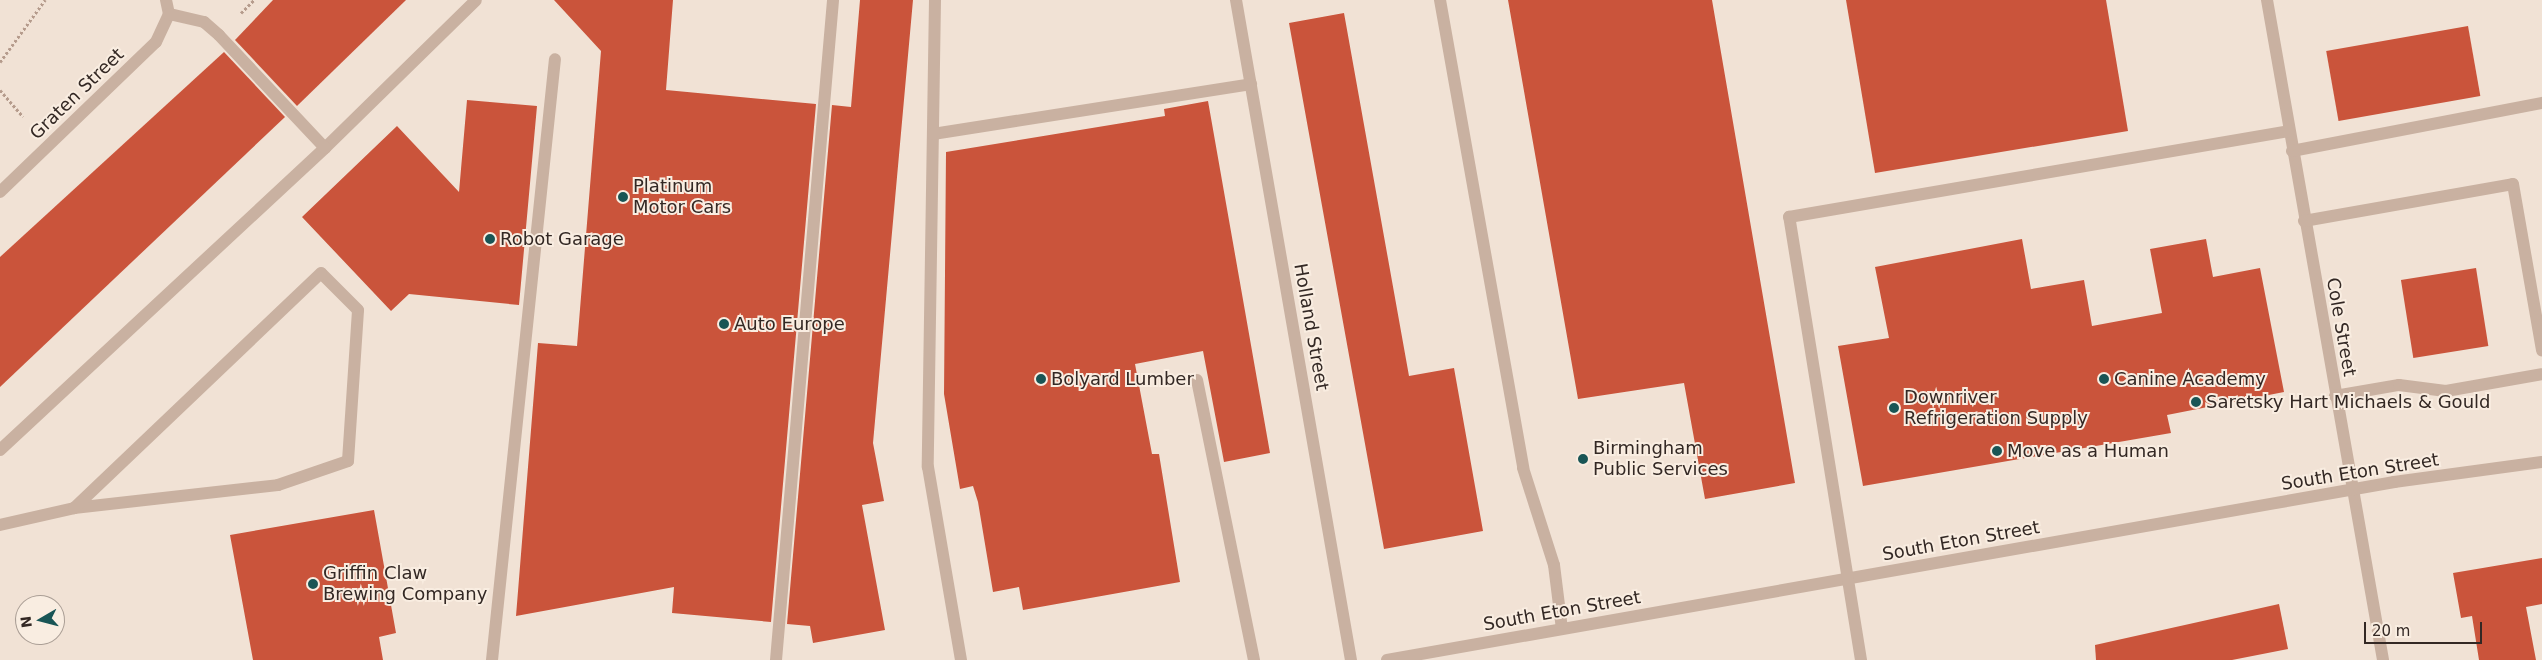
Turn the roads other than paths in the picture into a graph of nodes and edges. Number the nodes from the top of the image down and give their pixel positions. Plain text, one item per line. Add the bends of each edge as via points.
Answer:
1 (166, 0) edge
2 (476, 0) edge
3 (833, 0) edge
4 (935, 0) edge
5 (1236, 0) edge
6 (1440, 0) edge
7 (2267, 0) edge
8 (169, 14) junction
9 (556, 58) dead end
10 (1251, 84) junction
11 (2542, 103) edge
12 (2289, 131) junction
13 (932, 134) junction
14 (325, 148) junction
15 (2292, 151) junction
16 (0, 192) edge
17 (2304, 221) junction
18 (2542, 350) edge
19 (2542, 374) edge
20 (1197, 380) dead end
21 (2335, 396) junction
22 (0, 450) edge
23 (2542, 462) edge
24 (2354, 490) junction
25 (74, 508) junction
26 (0, 525) edge
27 (1848, 578) junction
28 (1562, 629) junction
29 (492, 660) edge
30 (776, 660) edge
31 (961, 660) edge
32 (1254, 660) edge
33 (1351, 660) edge
34 (1387, 660) edge
35 (1861, 660) edge
36 (2383, 660) edge

1 - 8 street
2 - 14 street
3 - 30 street
4 - 13 street
5 - 10 street, Holland Street
6 - 28 street via 1522,468 1554,565
7 - 12 street, Cole Street
8 - 14 street via 204,22 219,34
8 - 16 street, Graten Street via 156,42
9 - 29 street
10 - 13 street
10 - 33 street, Holland Street
11 - 15 street
12 - 15 street, Cole Street
12 - 27 street via 1789,217
13 - 31 street via 928,467
14 - 22 street
15 - 17 street, Cole Street
17 - 18 street via 2513,184
17 - 21 street, Cole Street
19 - 21 street via 2446,391 2399,385
20 - 32 street
21 - 24 street, Cole Street
23 - 24 street, South Eton Street
24 - 27 street, South Eton Street
24 - 36 street, Cole Street
25 - 25 street via 321,273 358,310 348,462 278,485
25 - 26 street
27 - 28 street, South Eton Street
27 - 35 street
28 - 34 street, South Eton Street

